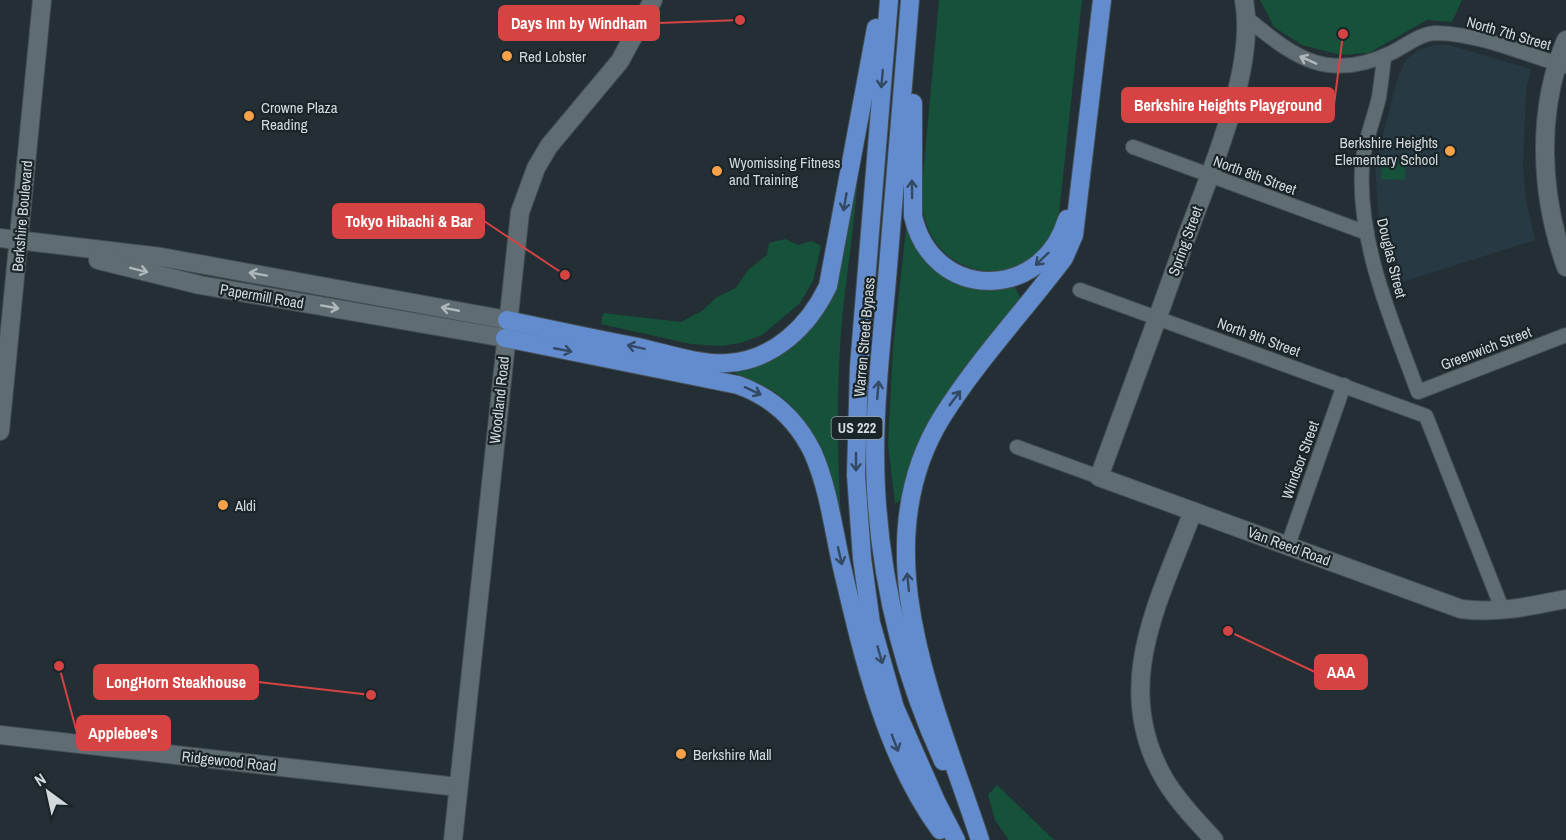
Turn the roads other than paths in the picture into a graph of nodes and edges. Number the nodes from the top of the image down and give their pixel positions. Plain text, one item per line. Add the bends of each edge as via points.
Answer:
1 (42, 0) edge
2 (652, 0) edge
3 (881, 0) edge
4 (889, 0) edge
5 (910, 0) edge
6 (920, 0) edge
7 (1092, 0) edge
8 (1102, 0) edge
9 (1244, 0) edge
10 (1248, 19) junction
11 (1566, 40) edge
12 (1384, 56) junction
13 (1561, 65) edge
14 (1133, 147) dead end
15 (1208, 176) junction
16 (1367, 233) junction
17 (0, 238) edge
18 (21, 241) junction
19 (1566, 267) edge
20 (1080, 290) dead end
21 (1157, 318) junction
22 (506, 329) junction
23 (1566, 335) edge
24 (1344, 385) junction
25 (1418, 392) joint
26 (0, 431) edge
27 (1017, 447) dead end
28 (1099, 477) junction
29 (1193, 511) junction
30 (1288, 545) junction
31 (1566, 599) edge
32 (1503, 611) junction
33 (0, 735) edge
34 (459, 787) junction
35 (453, 840) edge
36 (947, 840) edge
37 (956, 840) edge
38 (980, 840) edge
39 (1214, 840) edge

1 - 18 street, Berkshire Boulevard
2 - 22 street, Woodland Road via 620,61 556,137 537,168 520,212
3 -> 22 highway via 828,286 813,312 783,343 758,356 727,363
4 -> 37 highway, Warren Street Bypass / US 222 via 859,367 856,475 862,558 871,623 895,708
38 -> 5 highway, Warren Street Bypass / US 222 via 922,715 892,611 876,488 877,405
7 -> 6 highway via 1068,215 1061,236 1031,270 1012,279 989,282 968,278 946,267 927,248 915,226 912,117
38 -> 8 highway via 917,650 907,572 907,520 915,475 942,417 1069,248 1079,213
9 - 10 street, Spring Street
12 -> 10 street, North 7th Street via 1350,65 1313,63 1276,43
10 - 15 street, Spring Street via 1231,114
11 - 13 street
12 - 13 street, North 7th Street via 1435,33 1460,35
12 - 16 street, Douglas Street via 1362,166
13 - 19 street via 1547,119 1545,170 1551,217
14 - 15 street, North 8th Street
15 - 16 street, North 8th Street
15 - 21 street, Spring Street
16 - 25 street, Douglas Street via 1390,316
17 - 18 street, Papermill Road
18 - 22 street, Papermill Road via 200,285
18 - 26 street, Berkshire Boulevard
20 - 21 street, North 9th Street
21 - 24 street, North 9th Street
21 - 28 street, Spring Street
22 - 34 street, Woodland Road
22 -> 36 highway via 738,385 764,397 790,419 813,453 821,476 880,706 925,809
23 - 25 street, Greenwich Street
24 - 30 street, Windsor Street
24 - 32 street, North 9th Street via 1426,416
27 - 28 street, Van Reed Road
28 - 29 street, Van Reed Road
29 - 30 street, Van Reed Road
29 - 39 street via 1144,645 1139,692 1144,728 1156,763 1173,793
30 - 32 street, Van Reed Road via 1461,609
31 - 32 street, Van Reed Road
33 - 34 street, Ridgewood Road
34 - 35 street, Woodland Road

